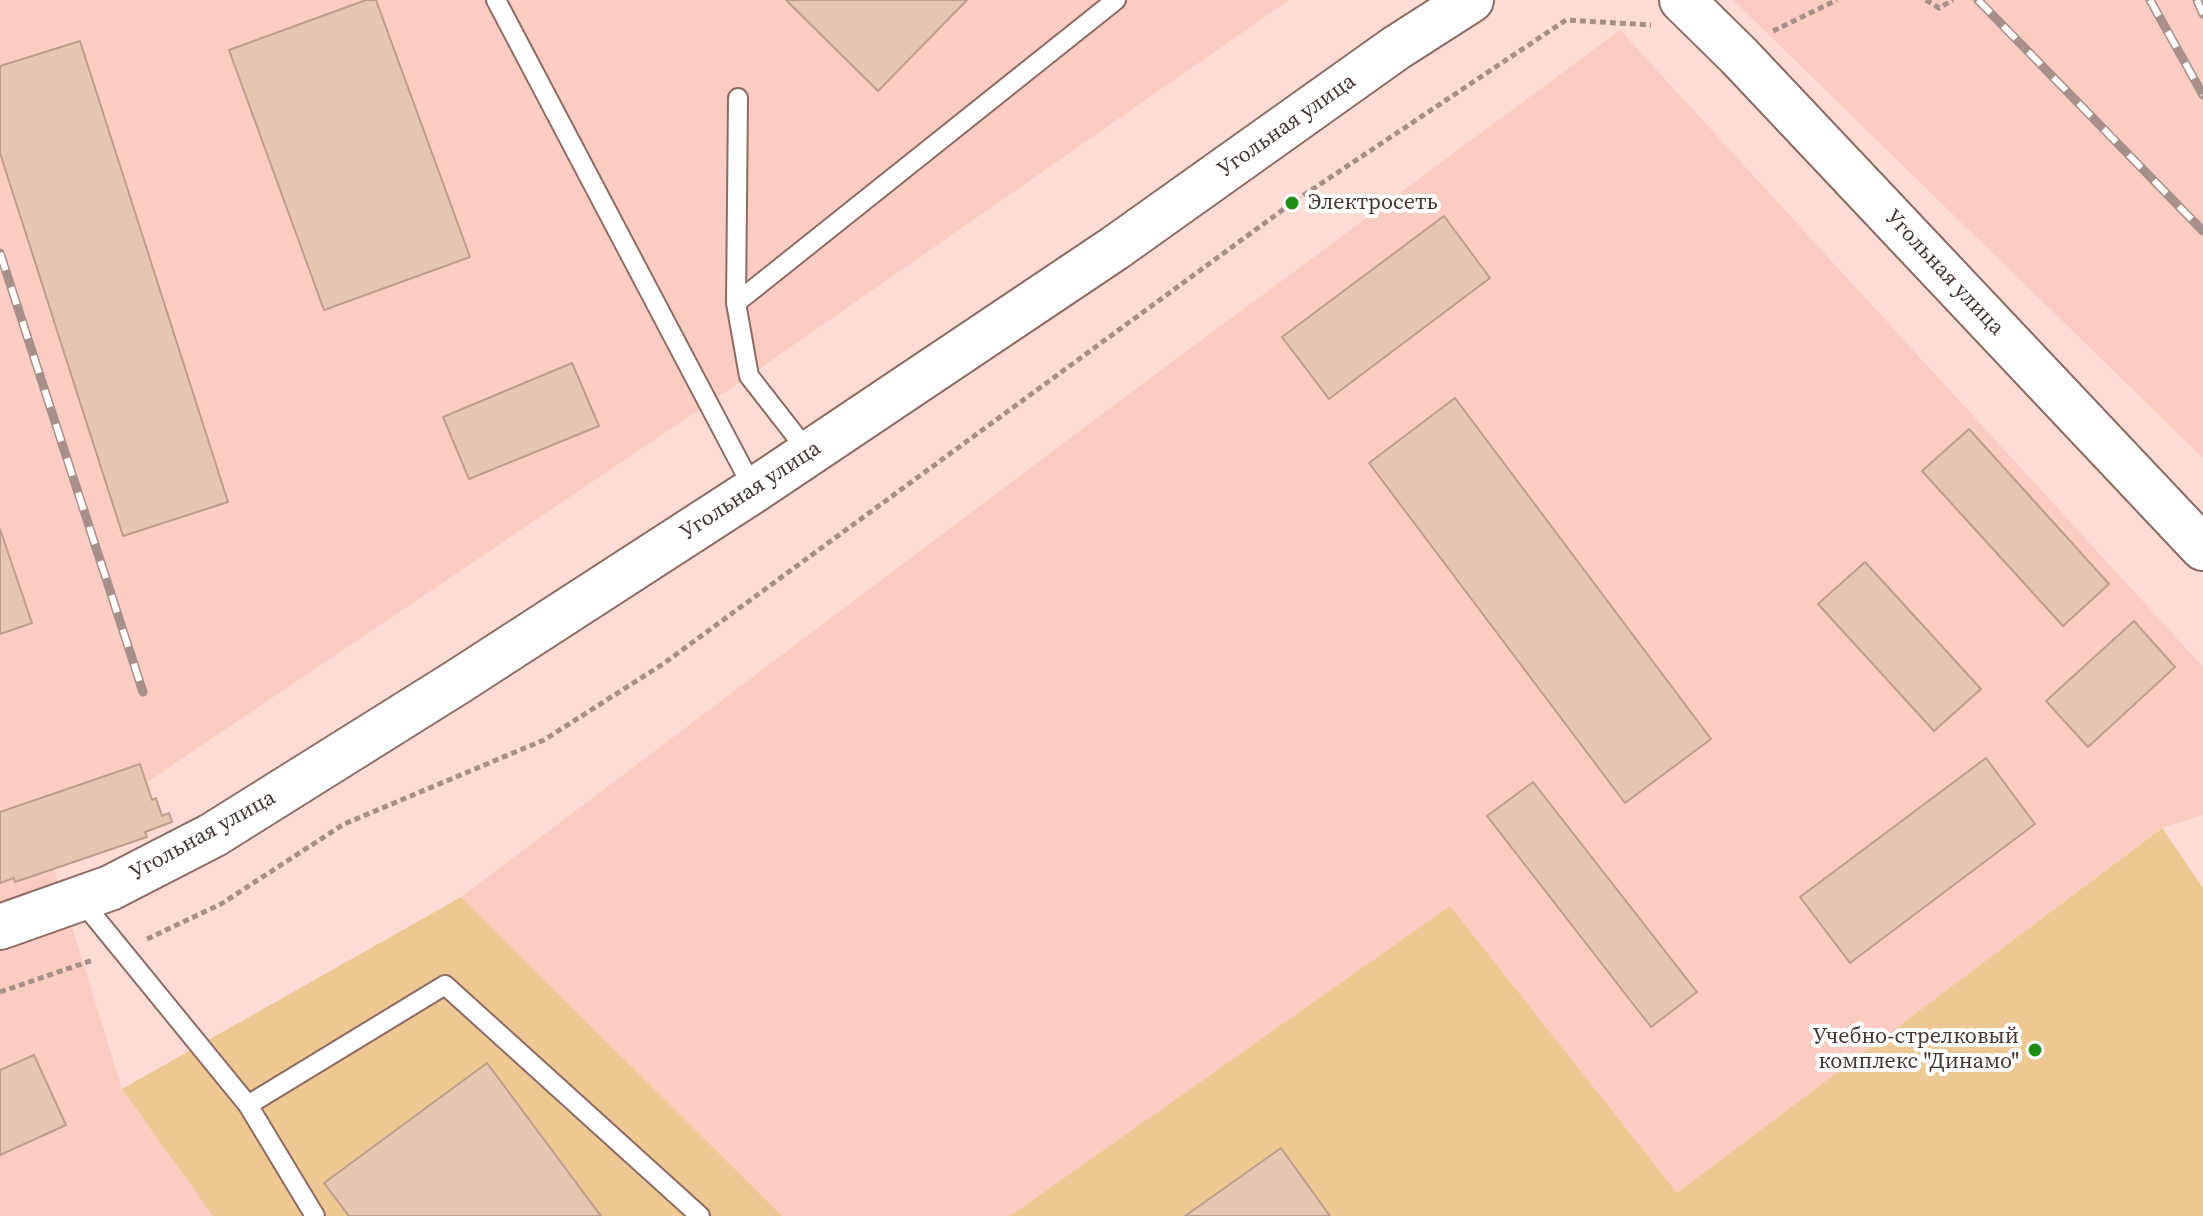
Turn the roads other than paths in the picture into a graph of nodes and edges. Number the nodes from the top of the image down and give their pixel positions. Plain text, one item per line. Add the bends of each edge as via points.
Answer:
1 (496, 0) edge
2 (1116, 0) edge
3 (1471, 0) edge
4 (1674, 13) edge
5 (738, 98) dead end
6 (736, 303) junction
7 (809, 453) junction
8 (754, 490) junction
9 (2203, 548) edge
10 (80, 899) junction
11 (0, 927) edge
12 (248, 1105) junction
13 (315, 1216) edge
14 (700, 1216) edge

1 - 8 lane
2 - 6 lane
3 - 7 street, Угольная улица
4 - 9 street, Угольная улица via 1739,56
5 - 6 lane
6 - 7 lane via 749,376
7 - 8 street, Угольная улица
8 - 10 street, Угольная улица via 213,835
10 - 11 street, Угольная улица
10 - 12 lane
12 - 13 lane
12 - 14 lane via 445,985

